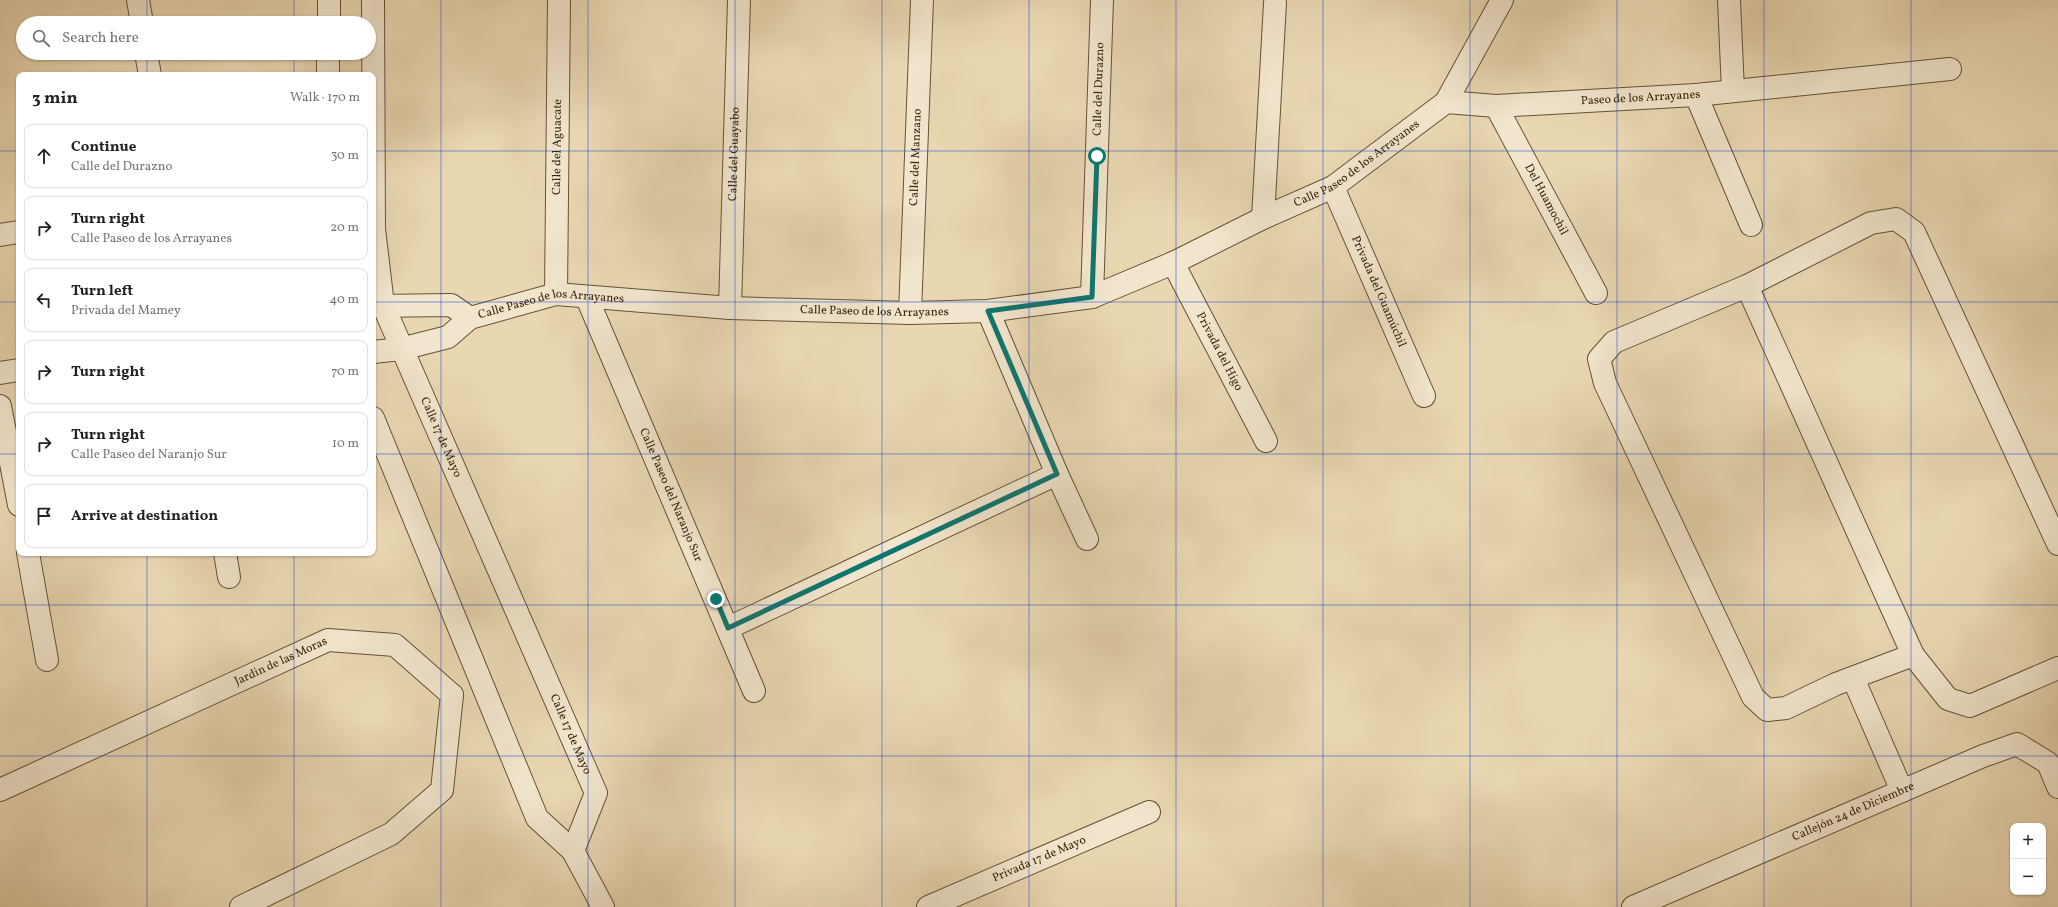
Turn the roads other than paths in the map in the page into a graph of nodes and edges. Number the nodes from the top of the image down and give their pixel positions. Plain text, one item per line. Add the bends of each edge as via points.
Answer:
1 (138, 0) edge
2 (329, 0) edge
3 (373, 0) edge
4 (558, 0) edge
5 (739, 0) edge
6 (922, 0) edge
7 (1102, 0) edge
8 (1502, 0) edge
9 (1729, 0) edge
10 (1275, 3) dead end
11 (141, 16) edge
12 (329, 16) edge
13 (373, 16) edge
14 (147, 60) edge
15 (328, 60) edge
16 (373, 60) edge
17 (1950, 69) dead end
18 (149, 72) edge
19 (328, 72) edge
20 (373, 72) edge
21 (1733, 92) junction
22 (1696, 95) junction
23 (1446, 102) junction
24 (1496, 106) junction
25 (1333, 187) junction
26 (1263, 218) junction
27 (1751, 225) dead end
28 (16, 232) edge
29 (0, 235) edge
30 (1173, 262) junction
31 (376, 269) edge
32 (1747, 286) junction
33 (1596, 293) dead end
34 (556, 294) junction
35 (1092, 297) junction
36 (587, 298) junction
37 (378, 306) edge
38 (730, 308) junction
39 (988, 311) junction
40 (910, 313) junction
41 (470, 318) junction
42 (400, 349) junction
43 (376, 352) edge
44 (16, 370) edge
45 (0, 372) edge
46 (1424, 396) dead end
47 (0, 406) edge
48 (376, 425) edge
49 (1266, 441) dead end
50 (1057, 474) junction
51 (16, 489) edge
52 (1087, 539) dead end
53 (2058, 544) edge
54 (29, 556) edge
55 (226, 556) edge
56 (229, 577) dead end
57 (728, 628) junction
58 (1913, 654) junction
59 (47, 660) dead end
60 (2058, 668) edge
61 (1853, 678) junction
62 (482, 680) junction
63 (754, 691) dead end
64 (452, 695) junction
65 (2058, 787) edge
66 (0, 790) edge
67 (1902, 791) junction
68 (1149, 812) dead end
69 (573, 851) junction
70 (240, 907) edge
71 (603, 907) edge
72 (928, 907) edge
73 (1633, 907) edge

1 - 11 street
2 - 12 street
3 - 13 street, Calle 17 de Mayo
4 - 34 street, Calle del Aguacate
5 - 38 street, Calle del Guayabo
6 - 40 street, Calle del Manzano
7 - 35 street, Calle del Durazno
8 - 23 street
9 - 21 street
10 - 26 street
14 - 18 street
15 - 19 street
16 - 20 street, Calle 17 de Mayo
17 - 21 street, Paseo de los Arrayanes
21 - 22 street, Paseo de los Arrayanes
22 - 24 street, Paseo de los Arrayanes
22 - 27 street
23 - 24 street, Paseo de los Arrayanes
23 - 25 street, Calle Paseo de los Arrayanes
24 - 33 street, Del Huamochil
25 - 26 street, Calle Paseo de los Arrayanes
25 - 46 street, Privada del Guamúchil
26 - 30 street, Calle Paseo de los Arrayanes
28 - 29 street
30 - 35 street, Calle Paseo de los Arrayanes
30 - 49 street, Privada del Higo
31 - 37 street, Calle 17 de Mayo
32 - 53 street via 1871,223 1896,219 1914,232
32 - 58 street
32 - 61 street via 1614,342 1599,359 1606,383 1753,697 1767,710 1786,708
34 - 36 street, Calle Paseo de los Arrayanes
34 - 41 street, Calle Paseo de los Arrayanes
35 - 39 street, Calle Paseo de los Arrayanes
36 - 38 street, Calle Paseo de los Arrayanes
36 - 57 street, Calle Paseo del Naranjo Sur
37 - 41 street, Calle Paseo de los Arrayanes via 451,305
37 - 42 street, Calle 17 de Mayo
38 - 40 street, Calle Paseo de los Arrayanes
39 - 40 street, Calle Paseo de los Arrayanes
39 - 50 street
41 - 42 street, Calle Paseo de los Arrayanes via 448,337
42 - 43 street, Calle Paseo de los Arrayanes
42 - 69 street, Calle 17 de Mayo via 596,793
44 - 45 street
47 - 51 street
48 - 62 street
50 - 52 street
50 - 57 street
54 - 59 street
55 - 56 street
57 - 63 street, Calle Paseo del Naranjo Sur
58 - 60 street via 1948,699 1970,706
58 - 61 street
61 - 67 street
62 - 64 street
62 - 69 street via 537,818
64 - 66 street, Jardin de las Moras via 395,646 328,640
64 - 70 street via 442,790 391,834
65 - 67 street, Callejón 24 de Diciembre via 2048,763 2018,744 1983,756
67 - 73 street, Callejón 24 de Diciembre
68 - 72 street, Privada 17 de Mayo
69 - 71 street

